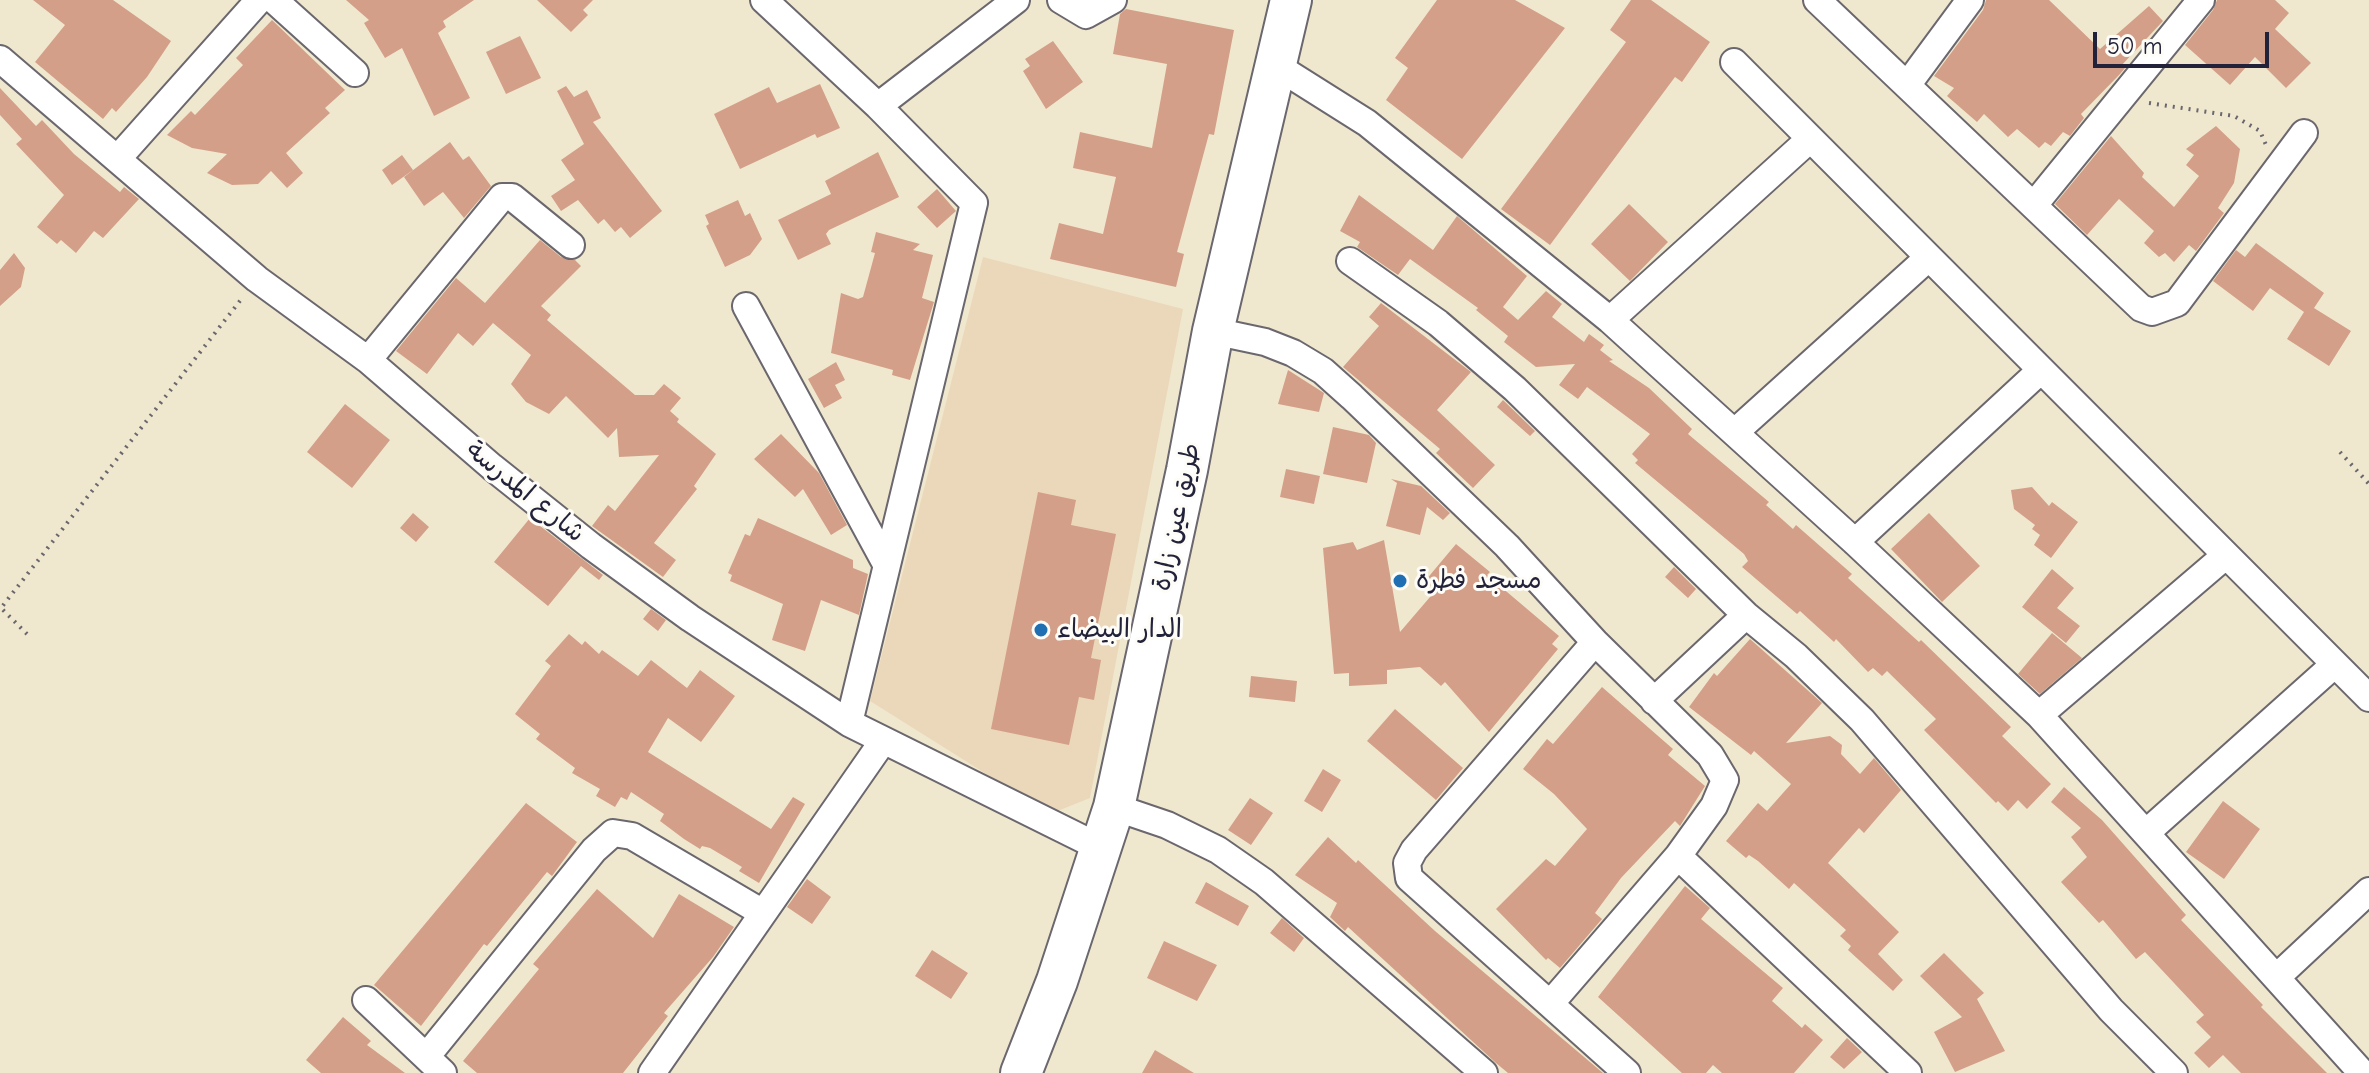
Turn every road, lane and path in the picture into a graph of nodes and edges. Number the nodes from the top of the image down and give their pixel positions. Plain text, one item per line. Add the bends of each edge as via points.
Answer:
1 (259, 0) edge
2 (274, 0) edge
3 (1016, 0) edge
4 (1061, 0) edge
5 (1113, 0) edge
6 (1291, 0) edge
7 (1817, 0) edge
8 (1970, 0) edge
9 (2201, 0) edge
10 (767, 1) edge
11 (0, 59) edge
12 (1734, 62) dead end
13 (1275, 65) junction
14 (355, 73) dead end
15 (1908, 84) junction
16 (2123, 100) junction
17 (878, 106) junction
18 (2304, 133) dead end
19 (1810, 139) junction
20 (119, 157) junction
21 (2273, 175) junction
22 (2034, 205) junction
23 (571, 245) dead end
24 (1928, 258) junction
25 (1350, 261) dead end
26 (257, 279) junction
27 (746, 306) dead end
28 (1610, 320) junction
29 (1213, 331) junction
30 (368, 360) junction
31 (2041, 370) junction
32 (1735, 432) junction
33 (2340, 452) dead end
34 (2369, 484) edge
35 (1855, 542) junction
36 (2225, 556) junction
37 (885, 562) junction
38 (1746, 615) junction
39 (27, 634) dead end
40 (1595, 642) junction
41 (2335, 664) junction
42 (2369, 698) edge
43 (1654, 701) junction
44 (2039, 715) junction
45 (849, 723) junction
46 (883, 741) junction
47 (1114, 807) junction
48 (2147, 832) junction
49 (1103, 849) junction
50 (1678, 856) junction
51 (2369, 891) edge
52 (763, 913) junction
53 (2278, 976) junction
54 (366, 1000) dead end
55 (1550, 1004) junction
56 (434, 1065) edge
57 (652, 1073) edge
58 (1021, 1073) edge
59 (1484, 1073) edge
60 (1627, 1073) edge
61 (1908, 1073) edge
62 (2174, 1073) edge
63 (2362, 1073) edge

1 - 20 street
2 - 14 street
3 - 17 street
4 - 5 street via 1086,15
6 - 13 main road, طريق عين زارة
7 - 15 street
8 - 15 street
9 - 16 street
10 - 17 street
11 - 20 street, شارع المدرسة
12 - 19 street
13 - 28 street via 1367,123
13 - 29 main road, طريق عين زارة
15 - 22 street
16 - 21 path via 2201,109 2250,124 2265,141
16 - 22 street
17 - 37 street via 974,203
18 - 21 street
19 - 24 street
19 - 28 street
20 - 26 street, شارع المدرسة
21 - 22 street via 2177,303 2152,312 2141,308
23 - 30 street via 512,197 502,197
24 - 31 street
24 - 32 street
25 - 38 street via 1438,323 1515,389
26 - 30 street, شارع المدرسة
26 - 39 path via 1,608
27 - 37 street
28 - 32 street
29 - 40 street via 1265,342 1323,371 1507,546
29 - 47 main road, طريق عين زارة
30 - 45 street, شارع المدرسة via 591,546
31 - 35 street
31 - 36 street
32 - 35 street
33 - 34 path
35 - 44 street
36 - 41 street
36 - 44 street
37 - 45 street
38 - 43 street
38 - 62 street via 1862,720 2111,1010
40 - 43 street
40 - 55 street via 1407,863 1409,878
41 - 42 street
41 - 48 street
43 - 50 street via 1710,755 1725,780 1714,806
44 - 48 street
45 - 46 street, شارع المدرسة
46 - 49 street, شارع المدرسة
46 - 52 street
47 - 49 main road, طريق عين زارة
47 - 59 street via 1205,844 1264,882
48 - 53 street
49 - 58 main road, طريق عين زارة
50 - 55 street
50 - 61 street
51 - 53 street
52 - 56 street via 632,836 613,833 594,850
52 - 57 street
53 - 63 street
54 - 56 street
55 - 60 street

